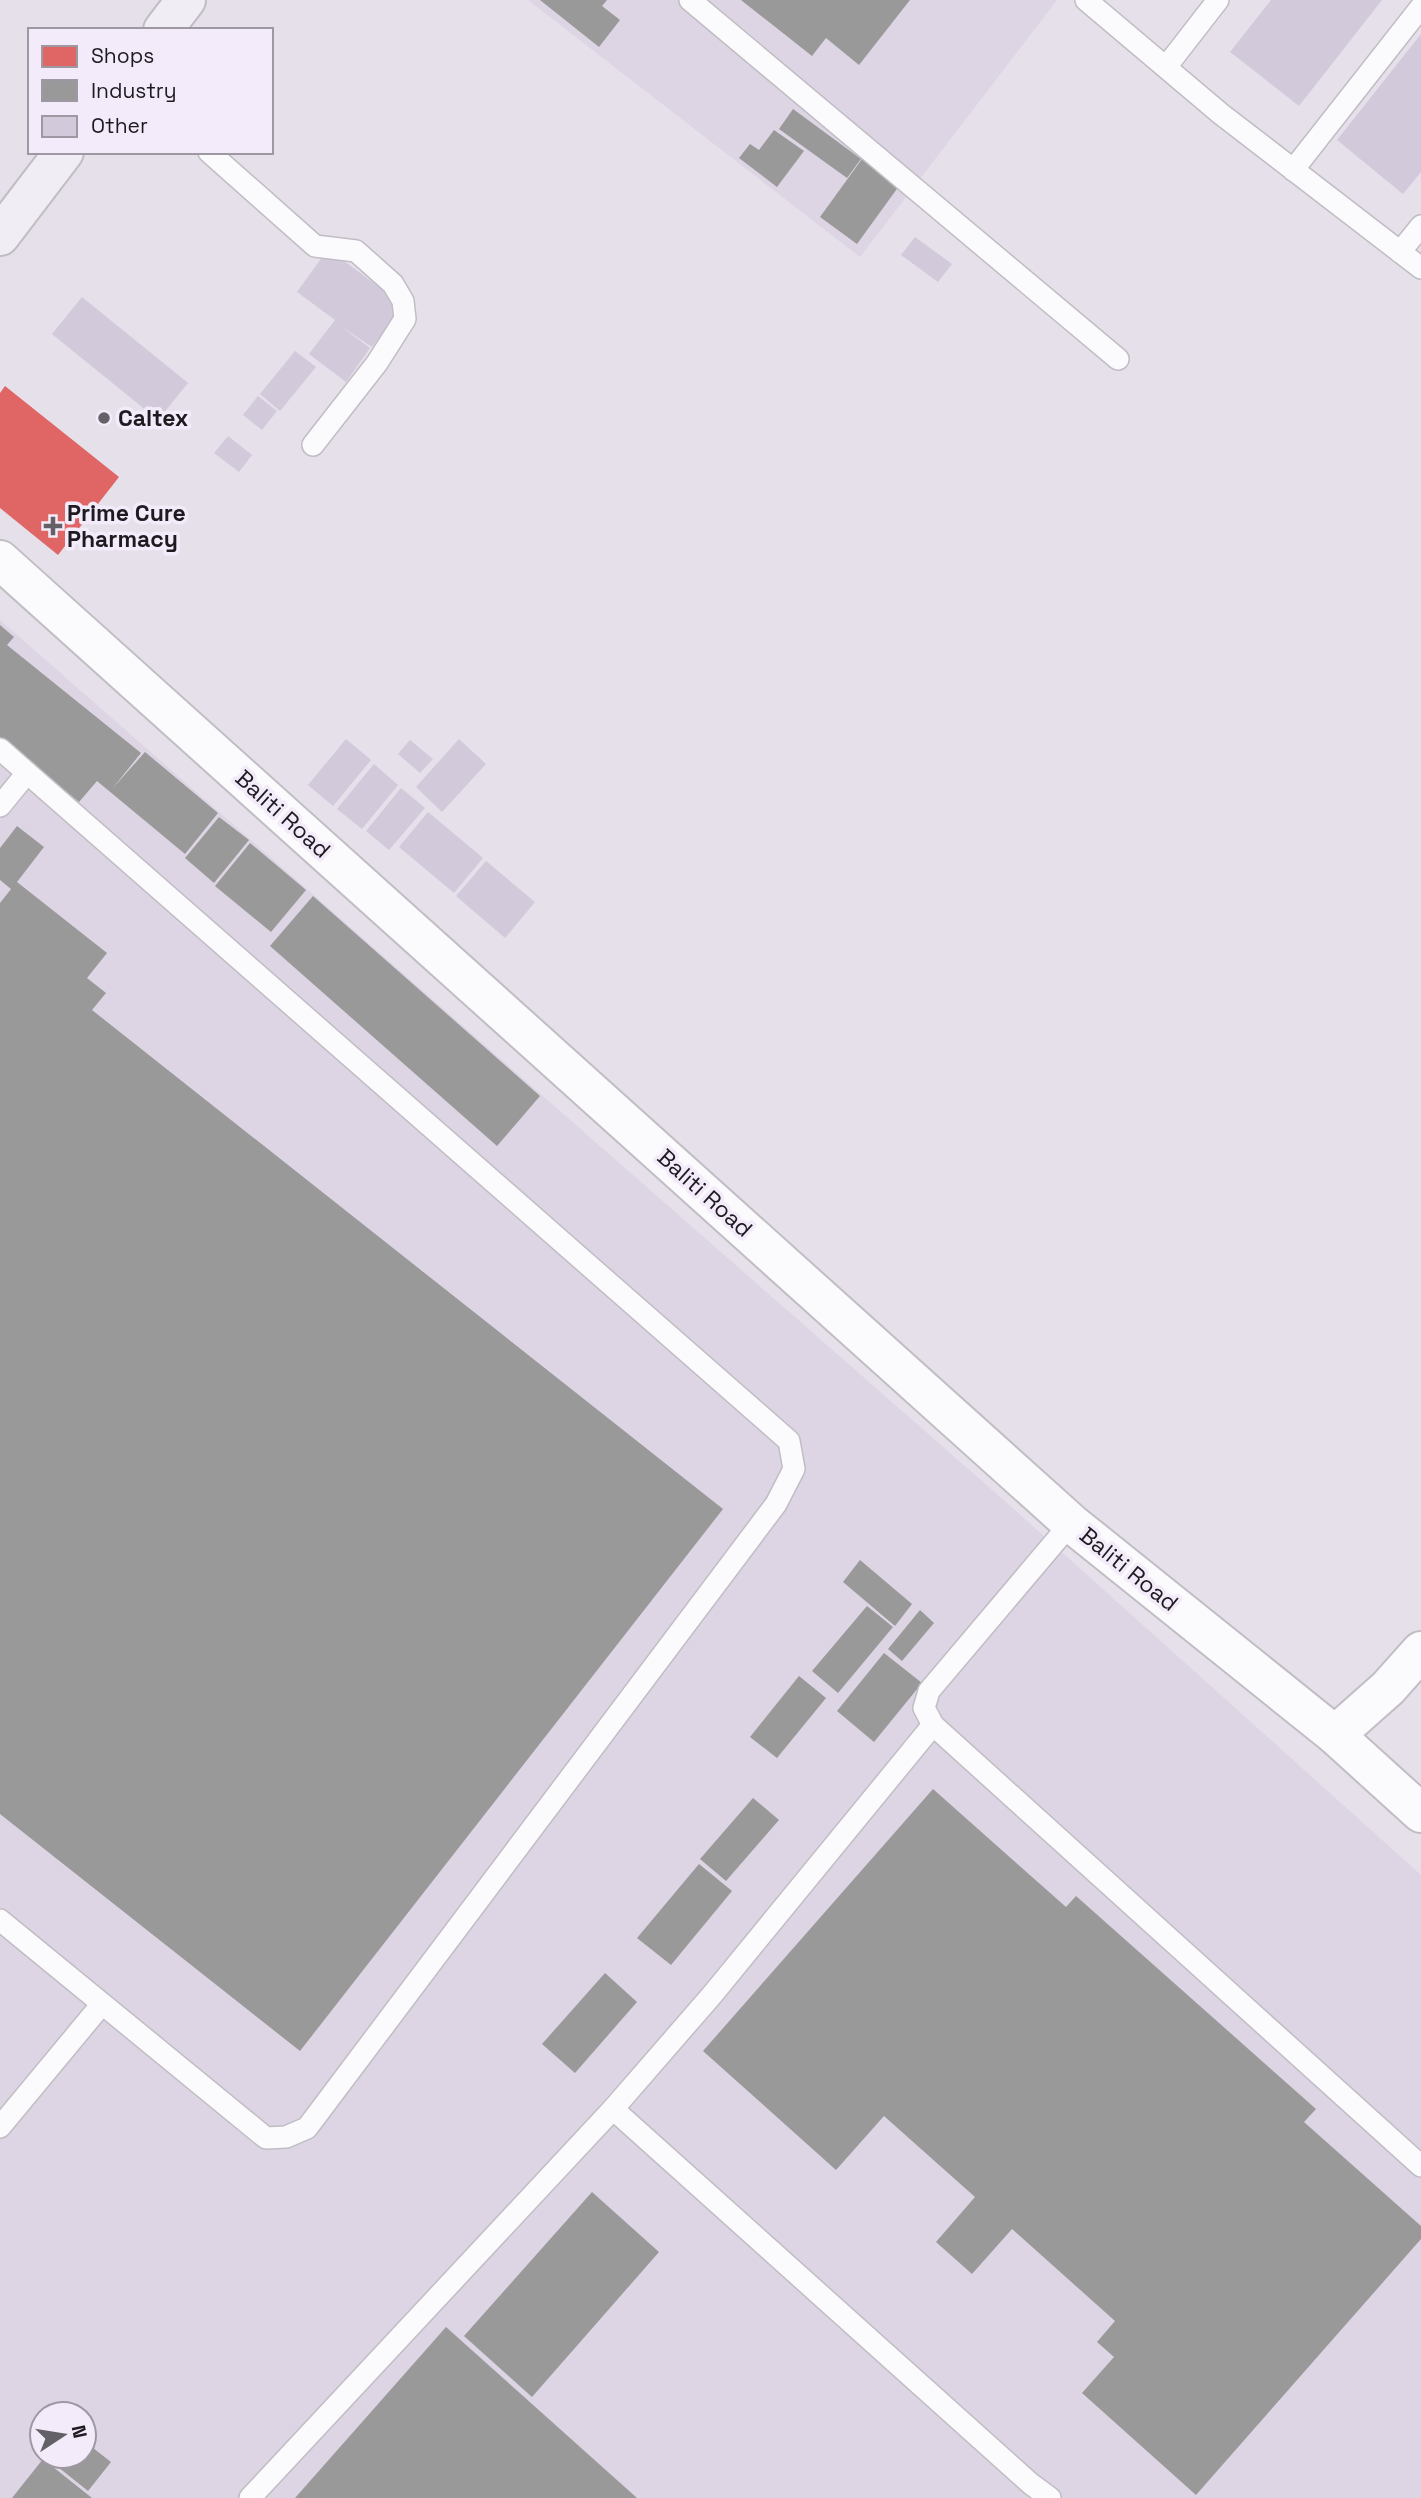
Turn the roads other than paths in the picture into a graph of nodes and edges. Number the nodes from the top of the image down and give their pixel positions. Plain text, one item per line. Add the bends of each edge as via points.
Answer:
1 (187, 0) edge
2 (690, 0) edge
3 (1086, 0) edge
4 (1218, 0) edge
5 (1421, 7) edge
6 (165, 28) edge
7 (1166, 67) junction
8 (62, 154) edge
9 (211, 154) edge
10 (1293, 170) junction
11 (1421, 226) edge
12 (0, 236) edge
13 (1400, 252) junction
14 (1421, 268) edge
15 (1118, 359) dead end
16 (313, 445) dead end
17 (0, 560) edge
18 (0, 749) edge
19 (27, 773) junction
20 (0, 806) edge
21 (1071, 1522) junction
22 (1421, 1651) edge
23 (933, 1725) junction
24 (1335, 1735) junction
25 (1421, 1813) edge
26 (0, 1920) edge
27 (102, 2004) junction
28 (614, 2109) junction
29 (0, 2127) edge
30 (1421, 2166) edge
31 (250, 2498) edge
32 (1050, 2498) edge

1 - 6 highway
2 - 15 lane
3 - 7 lane
4 - 7 lane
5 - 10 lane
7 - 10 lane
8 - 12 highway
9 - 16 lane via 316,246 356,251 393,284 404,301 405,319 352,400
10 - 13 lane
11 - 13 lane
13 - 14 lane
17 - 21 main road, Baliti Road
18 - 19 lane
19 - 20 lane
19 - 27 lane via 789,1441 794,1469 776,1504 307,2128 286,2137 265,2138
21 - 23 lane via 929,1691 924,1708
21 - 24 main road, Baliti Road
22 - 24 main road
23 - 28 lane
23 - 30 lane
24 - 25 main road, Baliti Road
26 - 27 lane
27 - 29 lane
28 - 31 lane
28 - 32 lane

